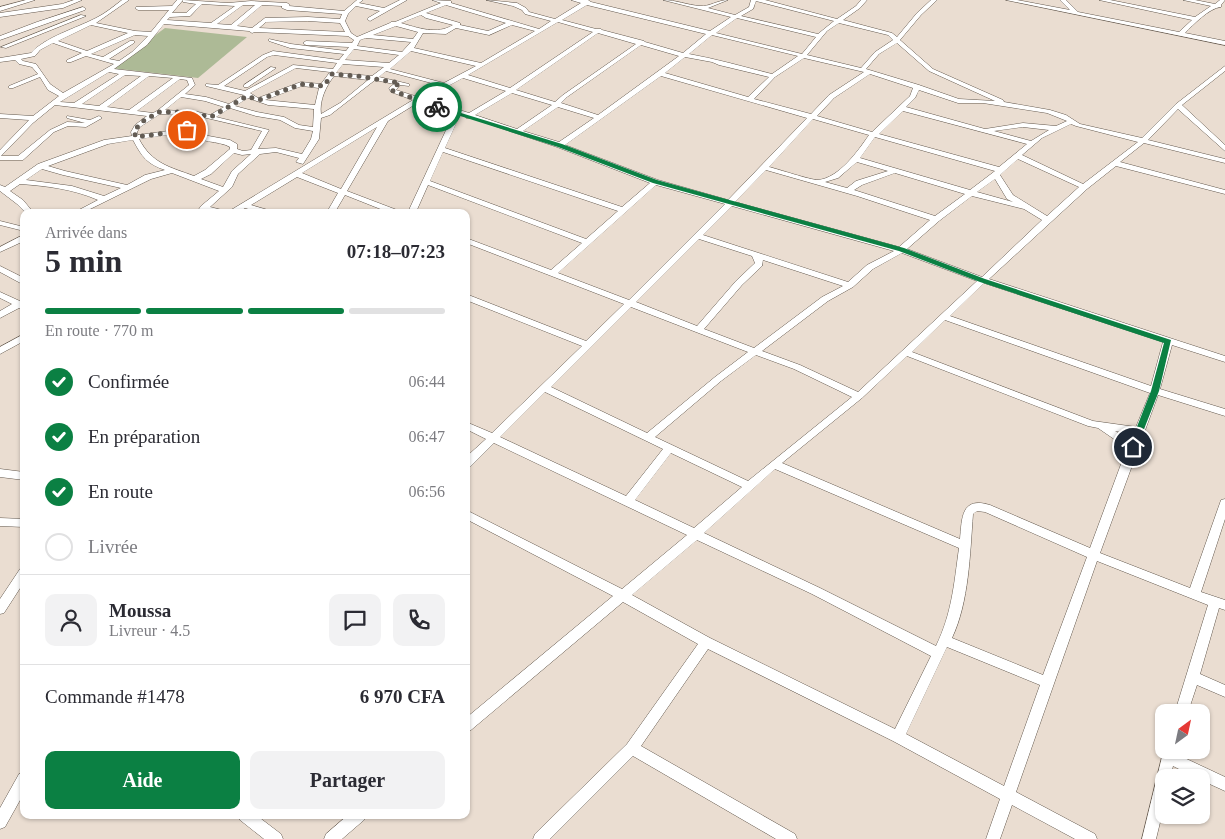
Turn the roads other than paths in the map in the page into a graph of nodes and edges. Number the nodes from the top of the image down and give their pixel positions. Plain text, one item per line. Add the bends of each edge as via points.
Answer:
1 (32, 0) edge
2 (126, 0) edge
3 (404, 0) edge
4 (435, 0) edge
5 (490, 0) edge
6 (574, 0) edge
7 (666, 0) edge
8 (725, 0) edge
9 (756, 0) edge
10 (864, 0) edge
11 (934, 0) edge
12 (1009, 0) edge
13 (1063, 0) edge
14 (1102, 0) edge
15 (1186, 0) edge
16 (1224, 0) edge
17 (270, 1) edge
18 (76, 2) edge
19 (449, 2) edge
20 (588, 2) edge
21 (181, 3) edge
22 (261, 3) junction
23 (198, 4) junction
24 (241, 4) junction
25 (307, 4) junction
26 (232, 5) junction
27 (285, 5) junction
28 (352, 6) edge
29 (1218, 6) junction
30 (1225, 7) edge
31 (138, 8) dead end
32 (703, 8) junction
33 (0, 9) edge
34 (224, 9) junction
35 (300, 9) junction
36 (385, 10) junction
37 (83, 12) junction
38 (421, 13) junction
39 (169, 15) junction
40 (1077, 15) junction
41 (0, 16) edge
42 (736, 16) junction
43 (492, 17) junction
44 (1196, 18) junction
45 (267, 20) junction
46 (370, 20) dead end
47 (556, 20) junction
48 (840, 20) junction
49 (342, 21) junction
50 (163, 22) junction
51 (89, 23) junction
52 (511, 23) junction
53 (202, 24) junction
54 (393, 24) junction
55 (212, 25) junction
56 (478, 25) junction
57 (456, 26) junction
58 (231, 28) junction
59 (252, 30) junction
60 (599, 30) junction
61 (421, 31) junction
62 (540, 31) junction
63 (135, 33) junction
64 (153, 34) junction
65 (349, 34) junction
66 (710, 34) junction
67 (1181, 34) junction
68 (365, 36) junction
69 (819, 36) junction
70 (0, 38) edge
71 (271, 40) dead end
72 (897, 40) junction
73 (52, 41) junction
74 (416, 41) junction
75 (132, 42) dead end
76 (642, 42) junction
77 (303, 43) dead end
78 (1225, 43) edge
79 (2, 46) edge
80 (290, 46) junction
81 (353, 46) junction
82 (410, 50) junction
83 (280, 53) junction
84 (86, 54) junction
85 (403, 54) junction
86 (684, 55) junction
87 (802, 56) junction
88 (17, 58) junction
89 (9, 59) junction
90 (104, 59) junction
91 (0, 60) edge
92 (69, 61) dead end
93 (342, 62) junction
94 (118, 63) junction
95 (482, 65) junction
96 (387, 67) junction
97 (273, 68) dead end
98 (1225, 68) edge
99 (107, 70) junction
100 (865, 71) junction
101 (333, 72) junction
102 (123, 74) junction
103 (148, 74) junction
104 (660, 74) junction
105 (40, 75) junction
106 (158, 75) junction
107 (463, 76) junction
108 (773, 76) junction
109 (179, 77) junction
110 (375, 78) junction
111 (208, 85) dead end
112 (324, 86) junction
113 (445, 86) junction
114 (917, 86) junction
115 (11, 87) dead end
116 (219, 87) junction
117 (513, 90) junction
118 (244, 93) junction
119 (179, 95) junction
120 (63, 96) junction
121 (200, 98) junction
122 (259, 100) junction
123 (417, 100) junction
124 (748, 100) junction
125 (54, 103) junction
126 (556, 104) junction
127 (1008, 105) junction
128 (1178, 105) junction
129 (76, 106) junction
130 (228, 106) junction
131 (297, 106) junction
132 (317, 106) junction
133 (901, 108) junction
134 (100, 109) junction
135 (110, 110) junction
136 (131, 112) junction
137 (184, 112) junction
138 (156, 113) junction
139 (457, 113) junction
140 (0, 116) edge
141 (318, 116) junction
142 (69, 117) dead end
143 (211, 117) junction
144 (468, 117) junction
145 (600, 117) junction
146 (812, 117) junction
147 (32, 118) junction
148 (99, 118) dead end
149 (283, 118) junction
150 (386, 119) junction
151 (1071, 121) junction
152 (91, 122) junction
153 (1055, 128) junction
154 (317, 129) junction
155 (987, 130) junction
156 (517, 132) junction
157 (873, 135) junction
158 (136, 137) junction
159 (1143, 141) junction
160 (1033, 144) junction
161 (560, 146) junction
162 (440, 149) junction
163 (1225, 149) edge
164 (234, 150) junction
165 (256, 152) junction
166 (0, 154) edge
167 (302, 156) junction
168 (1018, 156) junction
169 (0, 158) edge
170 (16, 159) junction
171 (856, 159) junction
172 (1225, 161) edge
173 (1114, 163) junction
174 (0, 166) edge
175 (41, 166) junction
176 (766, 168) junction
177 (894, 171) junction
178 (172, 172) junction
179 (299, 172) junction
180 (998, 172) junction
181 (79, 176) junction
182 (195, 179) junction
183 (17, 182) junction
184 (426, 182) junction
185 (655, 182) junction
186 (816, 182) junction
187 (126, 187) junction
188 (1084, 187) junction
189 (3, 189) edge
190 (71, 189) junction
191 (224, 190) junction
192 (848, 190) junction
193 (343, 192) junction
194 (1225, 192) edge
195 (972, 193) junction
196 (103, 199) junction
197 (730, 203) junction
198 (246, 206) junction
199 (1025, 207) junction
200 (27, 209) edge
201 (85, 209) edge
202 (204, 209) edge
203 (240, 209) edge
204 (256, 209) edge
205 (333, 209) edge
206 (386, 209) edge
207 (413, 209) edge
208 (623, 210) junction
209 (936, 219) junction
210 (1047, 220) junction
211 (0, 223) edge
212 (20, 228) edge
213 (698, 236) junction
214 (20, 239) edge
215 (470, 242) edge
216 (587, 242) junction
217 (4, 243) edge
218 (0, 250) edge
219 (901, 250) junction
220 (754, 254) junction
221 (0, 269) edge
222 (552, 274) junction
223 (20, 280) edge
224 (983, 280) junction
225 (850, 284) junction
226 (0, 295) edge
227 (470, 299) edge
228 (631, 303) junction
229 (20, 304) edge
230 (20, 306) edge
231 (0, 315) edge
232 (944, 317) junction
233 (698, 330) junction
234 (20, 339) edge
235 (1168, 342) junction
236 (588, 346) junction
237 (0, 351) edge
238 (755, 352) junction
239 (907, 353) junction
240 (1225, 359) edge
241 (544, 388) junction
242 (1155, 391) junction
243 (859, 396) junction
244 (1225, 414) edge
245 (1100, 426) junction
246 (470, 427) edge
247 (1139, 430) junction
248 (648, 437) junction
249 (493, 438) junction
250 (1133, 447) junction
251 (670, 448) junction
252 (470, 460) edge
253 (774, 464) junction
254 (0, 473) edge
255 (20, 476) edge
256 (750, 486) junction
257 (628, 501) junction
258 (1225, 503) edge
259 (470, 516) edge
260 (0, 522) edge
261 (20, 523) edge
262 (697, 533) junction
263 (965, 546) junction
264 (1094, 555) junction
265 (20, 578) edge
266 (622, 595) junction
267 (1194, 595) junction
268 (1220, 604) edge
269 (0, 609) edge
270 (945, 641) junction
271 (706, 642) junction
272 (937, 653) junction
273 (1192, 677) junction
274 (1046, 682) junction
275 (1225, 691) edge
276 (1184, 704) edge
277 (470, 723) edge
278 (898, 737) junction
279 (632, 748) junction
280 (1168, 759) edge
281 (1180, 759) edge
282 (1225, 784) edge
283 (20, 786) edge
284 (1008, 795) junction
285 (250, 819) edge
286 (354, 819) edge
287 (0, 822) edge
288 (276, 839) edge
289 (331, 839) edge
290 (540, 839) edge
291 (790, 839) edge
292 (993, 839) edge
293 (1090, 839) edge
294 (1149, 839) edge

1 - 33 street
2 - 51 street
3 - 36 street
4 - 19 street
5 - 47 street via 517,5 527,13
6 - 20 street
7 - 32 street
8 - 32 street
9 - 42 street via 751,8
9 - 48 street
10 - 48 street
11 - 72 street
12 - 40 street
13 - 40 street
14 - 44 street
15 - 29 street
16 - 29 street
17 - 22 street
17 - 27 street
18 - 37 street
18 - 41 street
19 - 38 street
19 - 43 street
20 - 47 street
20 - 66 street
21 - 23 street
21 - 31 street
21 - 39 street
22 - 24 street
22 - 58 street
23 - 26 street
23 - 34 street
23 - 39 street via 187,15
24 - 26 street
24 - 55 street
25 - 27 street
25 - 28 street
25 - 35 street
26 - 34 street
27 - 35 street
27 - 45 street
28 - 35 street
28 - 36 street
28 - 49 street
29 - 30 street
29 - 44 street
32 - 42 street
34 - 53 street
36 - 46 street
37 - 51 street
37 - 70 street via 39,22
37 - 79 street
38 - 54 street
38 - 57 street via 457,22
39 - 50 street
40 - 67 street
42 - 66 street
42 - 69 street
43 - 52 street
43 - 56 street
44 - 67 street
45 - 49 street
45 - 59 street
47 - 60 street
47 - 62 street
48 - 69 street
48 - 72 street via 884,31
49 - 65 street
50 - 53 street
50 - 64 street
51 - 63 street
51 - 73 street
52 - 56 street via 489,33
52 - 62 street
53 - 55 street
54 - 61 street
54 - 68 street
55 - 58 street
56 - 57 street
57 - 61 street via 446,32
58 - 59 street
59 - 65 street
60 - 76 street
60 - 117 street
61 - 74 street
62 - 95 street
63 - 64 street
63 - 84 street
64 - 94 street
65 - 81 street
66 - 86 street
66 - 87 street
67 - 78 street
68 - 74 street
68 - 81 street
69 - 87 street
71 - 80 street
72 - 100 street via 877,53
72 - 127 street via 931,70
73 - 84 street
73 - 88 street via 34,55
74 - 82 street
75 - 90 street
76 - 86 street
76 - 126 street
77 - 81 street
79 - 89 street
80 - 81 street
80 - 83 street
81 - 85 street
81 - 93 street
82 - 85 street
82 - 95 street
83 - 93 street
83 - 116 street via 265,56
84 - 90 street
84 - 92 street
85 - 96 street
86 - 104 street
86 - 108 street
87 - 100 street
87 - 108 street
88 - 89 street
88 - 105 street via 21,63 34,65
89 - 91 street
90 - 94 street
93 - 96 street
93 - 101 street
94 - 99 street
95 - 107 street
96 - 110 street
96 - 113 street
97 - 118 street
98 - 128 street
99 - 102 street
99 - 120 street
100 - 114 street
100 - 146 street
101 - 110 street
101 - 112 street
101 - 118 street via 295,66
102 - 103 street
102 - 129 street
103 - 106 street
103 - 134 street
104 - 124 street
104 - 145 street
105 - 115 street
105 - 120 street via 53,92
106 - 109 street
106 - 135 street
107 - 113 street
107 - 117 street
108 - 124 street
109 - 119 street via 190,79 192,85
109 - 136 street
110 - 123 street via 403,84 392,88 393,91
110 - 141 street via 329,113
111 - 116 street
112 - 122 street via 301,84
112 - 132 street
113 - 123 street
114 - 127 street via 961,101
114 - 133 street
116 - 118 street
117 - 126 street
117 - 144 street
118 - 122 street
118 - 130 street
119 - 121 street
119 - 138 street
120 - 125 street
121 - 130 street
121 - 137 street
122 - 131 street
123 - 139 street
123 - 150 street
124 - 146 street
125 - 129 street
125 - 147 street
126 - 145 street
126 - 156 street
127 - 151 street via 1048,111
128 - 159 street
128 - 163 street
129 - 134 street
130 - 143 street
130 - 149 street
131 - 132 street
131 - 149 street
132 - 141 street
133 - 155 street
133 - 157 street
134 - 135 street
135 - 136 street
136 - 138 street
137 - 138 street
137 - 143 street
138 - 158 street via 137,126 134,130
139 - 144 street
139 - 162 street
140 - 147 street
141 - 154 street
142 - 152 street
143 - 165 street via 266,130
144 - 156 street
145 - 161 street
146 - 157 street
146 - 176 street
147 - 166 street
148 - 152 street
149 - 154 street via 298,127
150 - 179 street
150 - 193 street
151 - 153 street
151 - 159 street
152 - 170 street via 84,126 69,124 62,127
153 - 155 street via 1023,125
153 - 160 street
154 - 167 street via 314,143
155 - 160 street
156 - 161 street
157 - 171 street
157 - 180 street
158 - 164 street via 191,130 198,137 230,144
158 - 175 street via 107,142
158 - 178 street via 148,159
159 - 172 street
159 - 173 street
160 - 168 street
161 - 185 street
162 - 184 street
162 - 208 street
164 - 165 street
164 - 182 street
165 - 167 street via 276,150
165 - 191 street via 235,173
167 - 179 street
168 - 180 street
168 - 188 street
169 - 170 street
170 - 174 street
171 - 177 street
171 - 186 street via 835,176
173 - 188 street
173 - 194 street
175 - 181 street
175 - 183 street
176 - 186 street
176 - 197 street
177 - 192 street via 859,182
177 - 195 street
178 - 182 street
178 - 187 street via 148,177
179 - 193 street
179 - 198 street
180 - 195 street
180 - 199 street via 1010,197
181 - 187 street
181 - 190 street
182 - 191 street
183 - 189 street
183 - 190 street via 52,183
184 - 207 street
184 - 216 street
185 - 197 street
185 - 208 street
186 - 192 street
187 - 196 street
188 - 210 street
189 - 200 street
190 - 196 street
191 - 202 street
192 - 209 street
193 - 205 street
193 - 206 street
195 - 199 street
195 - 209 street
196 - 201 street
197 - 213 street
197 - 219 street
198 - 203 street
198 - 204 street
199 - 210 street
208 - 216 street
209 - 219 street
210 - 224 street
211 - 212 street
213 - 220 street
213 - 228 street
214 - 217 street
215 - 222 street
216 - 222 street
217 - 218 street
219 - 224 street
219 - 225 street via 870,267
220 - 225 street
220 - 233 street via 759,264
221 - 223 street
222 - 228 street
224 - 232 street
224 - 235 street
225 - 238 street
226 - 229 street
227 - 236 street
228 - 233 street
228 - 236 street
230 - 231 street
232 - 239 street
232 - 242 street
233 - 238 street
234 - 237 street
235 - 240 street
235 - 242 street
236 - 241 street
238 - 243 street via 804,370
238 - 248 street
239 - 243 street
239 - 245 street
241 - 248 street
241 - 249 street
242 - 244 street
242 - 247 street
243 - 253 street
245 - 247 street
245 - 250 street
246 - 249 street
247 - 250 street
248 - 251 street
249 - 252 street
249 - 257 street
250 - 264 street
251 - 256 street
251 - 257 street
253 - 256 street
253 - 263 street
254 - 255 street
256 - 262 street
257 - 262 street
258 - 267 street
259 - 266 street
260 - 261 street
262 - 266 street
262 - 272 street
263 - 264 street via 968,514 977,507
263 - 270 street via 957,606
264 - 267 street
264 - 274 street
265 - 269 street
266 - 271 street
266 - 277 street
267 - 268 street
268 - 273 street
270 - 272 street
270 - 274 street
271 - 278 street
271 - 279 street
272 - 278 street
273 - 275 street
273 - 276 street
274 - 284 street
278 - 284 street
279 - 290 street
279 - 291 street
280 - 294 street
281 - 282 street
283 - 287 street
284 - 292 street
284 - 293 street
285 - 288 street
286 - 289 street

